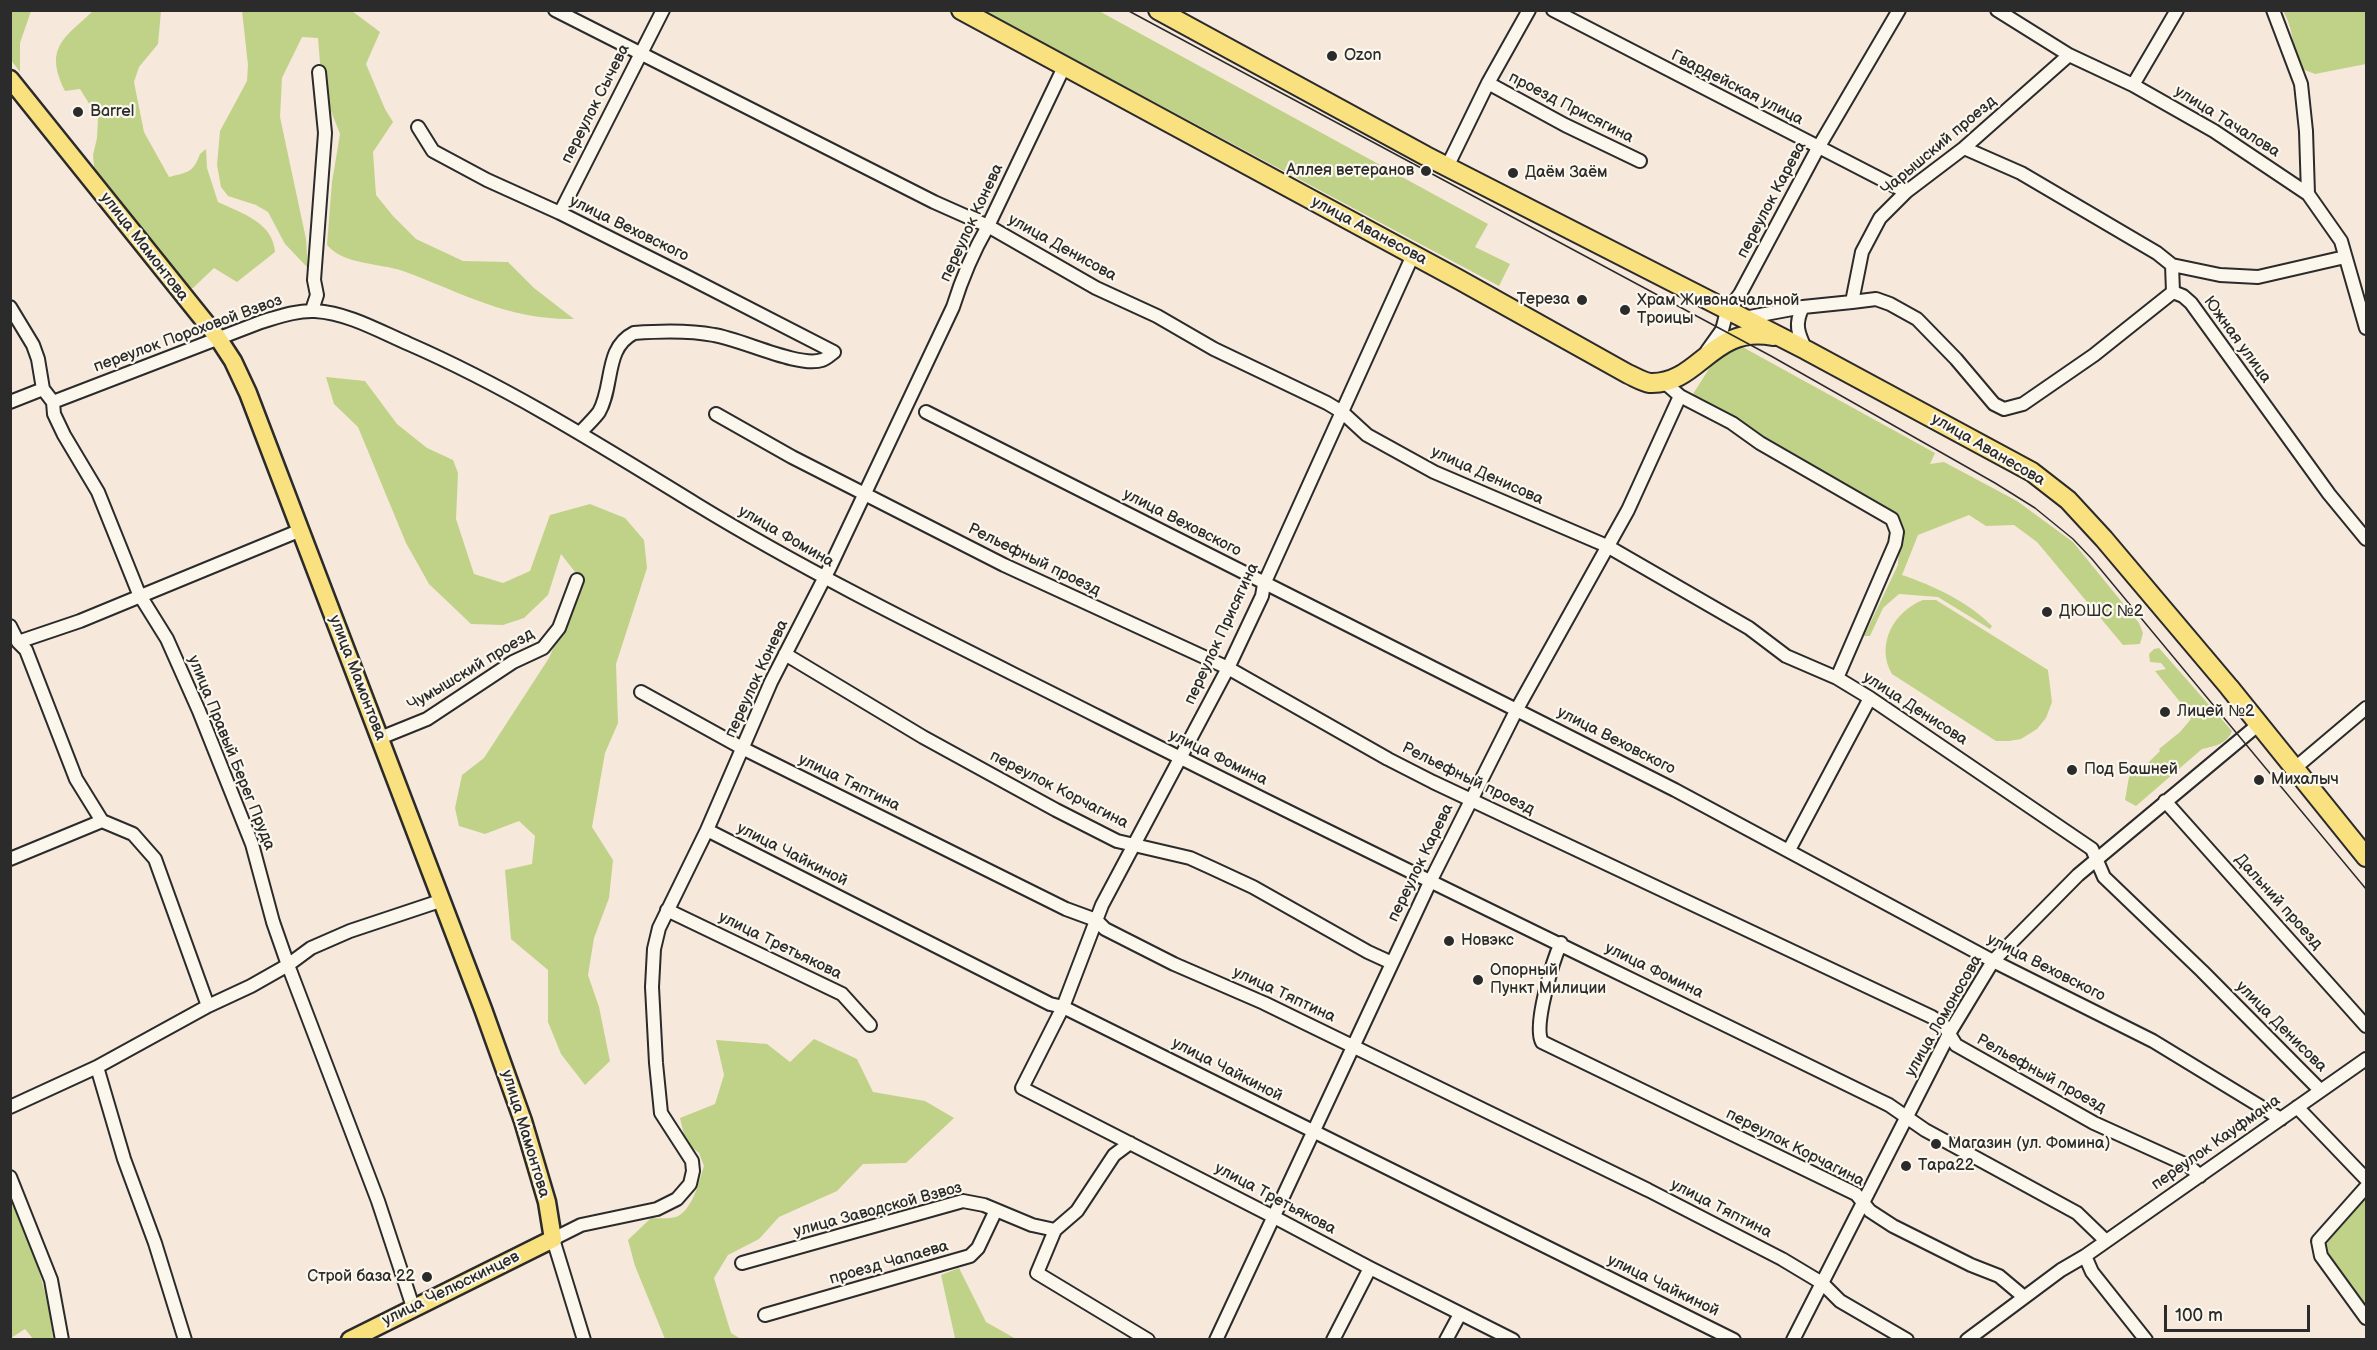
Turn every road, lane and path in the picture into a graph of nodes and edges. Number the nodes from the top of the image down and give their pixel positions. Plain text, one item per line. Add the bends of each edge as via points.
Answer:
1 (555, 10) edge
2 (663, 10) edge
3 (961, 10) edge
4 (1158, 10) edge
5 (1529, 10) edge
6 (1553, 10) edge
7 (1899, 10) edge
8 (1997, 10) edge
9 (2177, 10) edge
10 (2273, 10) edge
11 (640, 53) junction
12 (2069, 55) junction
13 (1064, 67) junction
14 (319, 72) dead end
15 (10, 79) edge
16 (1488, 83) junction
17 (2133, 85) junction
18 (418, 127) dead end
19 (1818, 148) junction
20 (1964, 148) junction
21 (1640, 161) dead end
22 (1447, 166) junction
23 (1906, 192) junction
24 (2308, 194) junction
25 (560, 213) junction
26 (988, 226) junction
27 (1413, 255) junction
28 (2345, 257) junction
29 (2172, 265) junction
30 (2173, 292) junction
31 (1852, 302) junction
32 (10, 307) edge
33 (1803, 307) junction
34 (312, 310) junction
35 (1736, 314) junction
36 (2367, 328) edge
37 (218, 338) junction
38 (1780, 338) junction
39 (1806, 350) junction
40 (1700, 361) junction
41 (1664, 382) junction
42 (43, 389) junction
43 (1680, 396) junction
44 (10, 402) edge
45 (53, 402) junction
46 (926, 412) dead end
47 (1342, 412) junction
48 (716, 414) dead end
49 (580, 433) junction
50 (864, 495) junction
51 (301, 530) junction
52 (2367, 539) edge
53 (1606, 546) junction
54 (824, 578) junction
55 (578, 580) dead end
56 (1264, 584) junction
57 (139, 594) junction
58 (10, 626) edge
59 (18, 642) junction
60 (785, 654) junction
61 (1228, 668) junction
62 (1837, 678) junction
63 (641, 692) dead end
64 (1870, 698) junction
65 (2367, 708) edge
66 (1517, 709) junction
67 (2259, 724) junction
68 (380, 738) junction
69 (744, 749) junction
70 (1181, 758) junction
71 (2295, 768) junction
72 (1470, 800) junction
73 (2165, 801) junction
74 (102, 821) junction
75 (707, 830) junction
76 (1135, 844) junction
77 (1789, 850) junction
78 (2367, 857) edge
79 (10, 859) edge
80 (2095, 860) junction
81 (1431, 880) junction
82 (440, 901) junction
83 (667, 910) junction
84 (1096, 920) junction
85 (1561, 943) junction
86 (1993, 961) junction
87 (1392, 963) junction
88 (288, 965) junction
89 (208, 1006) junction
90 (1064, 1007) junction
91 (870, 1025) dead end
92 (2367, 1026) edge
93 (1950, 1032) junction
94 (1353, 1046) junction
95 (2367, 1059) edge
96 (98, 1067) junction
97 (1022, 1088) joint
98 (2320, 1090) junction
99 (10, 1107) edge
100 (2297, 1107) junction
101 (1907, 1117) junction
102 (2281, 1119) junction
103 (1312, 1131) junction
104 (1130, 1143) junction
105 (2200, 1176) junction
106 (10, 1177) edge
107 (2367, 1179) edge
108 (2367, 1187) edge
109 (1864, 1202) junction
110 (996, 1210) junction
111 (1274, 1217) junction
112 (1055, 1230) junction
113 (553, 1239) junction
114 (2106, 1240) junction
115 (2085, 1256) junction
116 (742, 1263) dead end
117 (1370, 1268) junction
118 (1822, 1283) junction
119 (2024, 1297) junction
120 (413, 1307) junction
121 (1460, 1314) junction
122 (765, 1315) dead end
123 (2367, 1318) edge
124 (62, 1340) edge
125 (185, 1340) edge
126 (350, 1340) edge
127 (585, 1340) edge
128 (1148, 1340) edge
129 (1216, 1340) edge
130 (1333, 1340) edge
131 (1446, 1340) edge
132 (1513, 1340) edge
133 (1734, 1340) edge
134 (1793, 1340) edge
135 (1907, 1340) edge
136 (1967, 1340) edge
137 (2146, 1340) edge

1 - 11 street, улица Денисова
2 - 11 street, переулок Сычева
3 - 13 highway, улица Аванесова
4 - 22 highway, улица Аванесова
5 - 16 street
6 - 19 street, Гвардейская улица
7 - 19 street, переулок Карева
8 - 12 street, улица Тачалова
9 - 17 street
10 - 24 street via 2301,84
11 - 25 street, переулок Сычева
11 - 26 street, улица Денисова
12 - 17 street, улица Тачалова
12 - 20 street, Чарышский проезд
13 - 26 street, переулок Конева
13 - 27 highway, улица Аванесова
14 - 34 street via 325,134 314,280 317,295
15 - 37 main road, улица Мамонтова
16 - 21 street, проезд Присягина
16 - 22 street
17 - 24 street, улица Тачалова via 2214,131
18 - 25 street, улица Веховского via 433,152
19 - 23 street, Гвардейская улица
19 - 35 street, переулок Карева via 1740,294
20 - 23 street, Чарышский проезд
20 - 29 street via 2021,173
22 - 35 highway, улица Аванесова
23 - 31 street, Чарышский проезд via 1880,218 1862,252
24 - 28 street, улица Тачалова via 2341,241
25 - 49 street, улица Веховского via 834,352 823,360 810,362 712,334 634,333 617,348 599,411
26 - 47 street, улица Денисова via 1096,288
26 - 50 street, переулок Конева
27 - 41 highway, улица Аванесова via 1628,374 1647,383
27 - 47 street, переулок Присягина
28 - 29 street via 2258,277 2220,275
28 - 36 street, улица Тачалова
29 - 30 street
30 - 31 street via 2094,355 2023,404 2004,409 1994,404 1917,319 1876,299
30 - 52 street, Южная улица via 2190,303 2329,494
31 - 33 street
32 - 42 street, улица Правый Берег Пруда via 38,359
33 - 35 street
33 - 39 street via 1797,331
34 - 37 street, переулок Пороховой Взвоз via 261,322
34 - 49 street, улица Фомина via 339,315 446,360
35 - 38 highway, улица Аванесова
35 - 40 street, переулок Карева
37 - 45 street, переулок Пороховой Взвоз
37 - 51 main road, улица Мамонтова via 248,393
38 - 39 highway, улица Аванесова
38 - 40 highway, улица Аванесова via 1763,334 1736,337
39 - 67 highway, улица Аванесова via 2003,455 2054,489 2104,539
40 - 41 highway, улица Аванесова
41 - 43 street
42 - 44 street
42 - 45 street, улица Правый Берег Пруда
43 - 53 street, переулок Карева via 1628,510
43 - 62 street via 1892,519 1897,532 1895,544
45 - 57 street, улица Правый Берег Пруда via 64,435 98,492
46 - 56 street, улица Веховского
47 - 53 street, улица Денисова via 1367,435 1434,472
47 - 56 street, переулок Присягина
48 - 50 street, Рельефный проезд
49 - 54 street, улица Фомина
50 - 54 street, переулок Конева
50 - 61 street, Рельефный проезд via 1004,565
51 - 57 street
51 - 68 main road, улица Мамонтова
53 - 62 street, улица Денисова via 1749,628 1786,656
53 - 66 street, переулок Карева
54 - 60 street, переулок Конева
54 - 70 street, улица Фомина
55 - 68 street, Чумышский проезд via 559,628 543,648 503,668 427,719
56 - 61 street, переулок Присягина
56 - 66 street, улица Веховского
57 - 59 street via 80,621
57 - 88 street, улица Правый Берег Пруда via 167,639 199,711 252,843
58 - 59 street
59 - 74 street via 26,650 76,779
60 - 69 street, переулок Конева
60 - 76 street, переулок Корчагина via 1046,805 1117,841
61 - 70 street, переулок Присягина
61 - 72 street, Рельефный проезд via 1388,759
62 - 64 street, улица Денисова
63 - 69 street, улица Тяптина
64 - 77 street
64 - 80 street, улица Денисова via 2092,849
65 - 71 street
66 - 72 street, переулок Карева
66 - 77 street, улица Веховского
67 - 71 highway, улица Аванесова
67 - 73 street, улица Ломоносова
68 - 82 main road, улица Мамонтова
69 - 75 street, переулок Конева
69 - 84 street, улица Тяптина via 1066,909
70 - 76 street, переулок Присягина
70 - 81 street, улица Фомина
71 - 78 highway, улица Аванесова
72 - 81 street, переулок Карева
72 - 93 street, Рельефный проезд via 1922,1012
73 - 80 street, улица Ломоносова
73 - 92 street, Дальний проезд
74 - 79 street
74 - 89 street via 133,834 154,859
75 - 83 street, переулок Конева
75 - 90 street, улица Чайкиной via 1050,1004
76 - 84 street, переулок Присягина
76 - 87 street, переулок Корчагина via 1190,858 1212,868
77 - 86 street, улица Веховского
80 - 86 street, улица Ломоносова
80 - 98 street, улица Денисова via 2104,877
81 - 85 street, улица Фомина
81 - 87 street, переулок Карева
82 - 88 street via 350,931 311,948
82 - 113 main road, улица Мамонтова via 523,1121 547,1203
83 - 91 street, улица Третьякова via 842,994
83 - 113 street, переулок Конева via 652,966 656,1063 661,1113 692,1161 690,1184 677,1199 657,1209 581,1225
84 - 90 street, переулок Присягина
84 - 94 street, улица Тяптина via 1174,964
85 - 101 street, улица Фомина
85 - 109 street, переулок Корчагина via 1546,989 1538,1035 1542,1042 1856,1194
86 - 93 street, улица Ломоносова
86 - 102 street, улица Веховского via 2153,1041
87 - 94 street, переулок Карева
88 - 89 street
88 - 120 street, улица Правый Берег Пруда via 378,1201
89 - 96 street
90 - 97 street, переулок Присягина
90 - 103 street, улица Чайкиной
93 - 101 street, улица Ломоносова
93 - 105 street, Рельефный проезд via 1956,1045 2094,1123 2189,1166
94 - 103 street, переулок Карева
94 - 118 street, улица Тяптина via 1648,1190
95 - 98 street, переулок Кауфмана
96 - 99 street
96 - 125 street via 124,1159
97 - 104 street, улица Третьякова
98 - 100 street, переулок Кауфмана
100 - 102 street, переулок Кауфмана
100 - 107 street
101 - 109 street, улица Ломоносова
101 - 114 street, улица Фомина via 2077,1213
102 - 105 street, переулок Кауфмана
103 - 111 street, переулок Карева
103 - 133 street, улица Чайкиной
104 - 111 street, улица Третьякова
104 - 112 street via 1114,1155 1077,1211
105 - 114 street, переулок Кауфмана
106 - 124 street via 51,1280
108 - 123 street via 2318,1241 2321,1256
109 - 118 street, улица Ломоносова
109 - 119 street, переулок Корчагина via 1870,1211 1893,1226 2000,1276
110 - 112 street, улица Заводской Взвоз
110 - 116 street, улица Заводской Взвоз via 963,1202
110 - 122 street, проезд Чапаева via 978,1248 970,1256
111 - 117 street, улица Третьякова
111 - 129 street, переулок Карева
112 - 128 street via 1037,1273
113 - 120 main road, улица Челюскинцев
113 - 127 street, улица Мамонтова
114 - 115 street, переулок Кауфмана
115 - 119 street, переулок Кауфмана
115 - 137 street via 2092,1272
117 - 121 street, улица Третьякова
117 - 130 street
118 - 134 street, улица Ломоносова
118 - 135 street, улица Тяптина via 1840,1301
119 - 136 street, переулок Кауфмана
120 - 126 main road, улица Челюскинцев
121 - 131 street
121 - 132 street, улица Третьякова

